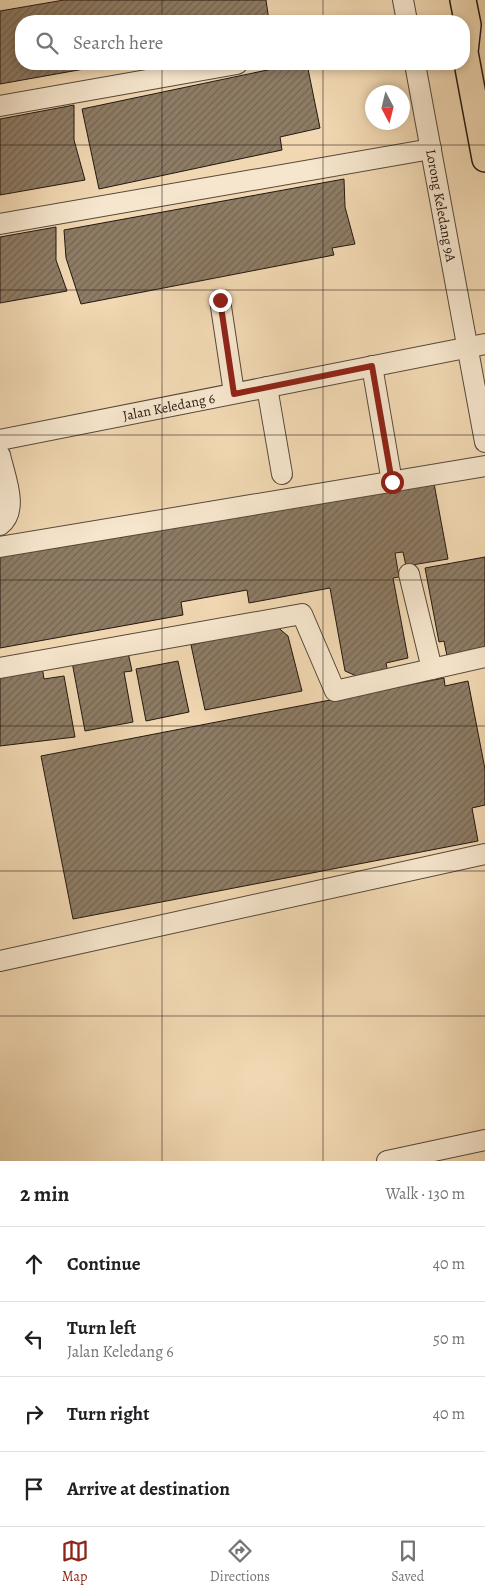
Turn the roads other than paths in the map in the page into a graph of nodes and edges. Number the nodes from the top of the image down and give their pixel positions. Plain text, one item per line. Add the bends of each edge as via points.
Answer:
1 (403, 0) edge
2 (463, 0) edge
3 (406, 15) edge
4 (469, 15) edge
5 (470, 18) edge
6 (476, 33) edge
7 (203, 70) edge
8 (416, 70) edge
9 (468, 70) edge
10 (0, 106) edge
11 (431, 149) junction
12 (485, 159) edge
13 (0, 224) edge
14 (220, 300) dead end
15 (476, 346) edge
16 (372, 366) junction
17 (267, 387) junction
18 (234, 394) junction
19 (0, 440) edge
20 (485, 442) edge
21 (0, 455) edge
22 (485, 466) edge
23 (282, 474) dead end
24 (392, 482) junction
25 (0, 525) edge
26 (0, 547) edge
27 (409, 574) dead end
28 (485, 657) edge
29 (0, 668) edge
30 (432, 669) junction
31 (485, 854) edge
32 (0, 961) edge
33 (485, 1140) edge
34 (386, 1161) edge

1 - 3 street
2 - 4 main road
5 - 6 main road
7 - 10 street
8 - 11 street, Lorong Keledang 9A
9 - 12 main road
11 - 13 street
11 - 15 street, Lorong Keledang 9A
14 - 18 street
15 - 16 street, Jalan Keledang 6
15 - 20 street, Lorong Keledang 9A
16 - 17 street, Jalan Keledang 6
16 - 24 street
17 - 18 street, Jalan Keledang 6
17 - 23 street
18 - 19 street, Jalan Keledang 6
21 - 25 street via 10,500 9,513
22 - 24 street
24 - 26 street
27 - 30 street
28 - 30 street
29 - 30 street via 302,614 335,691
31 - 32 street
33 - 34 street

